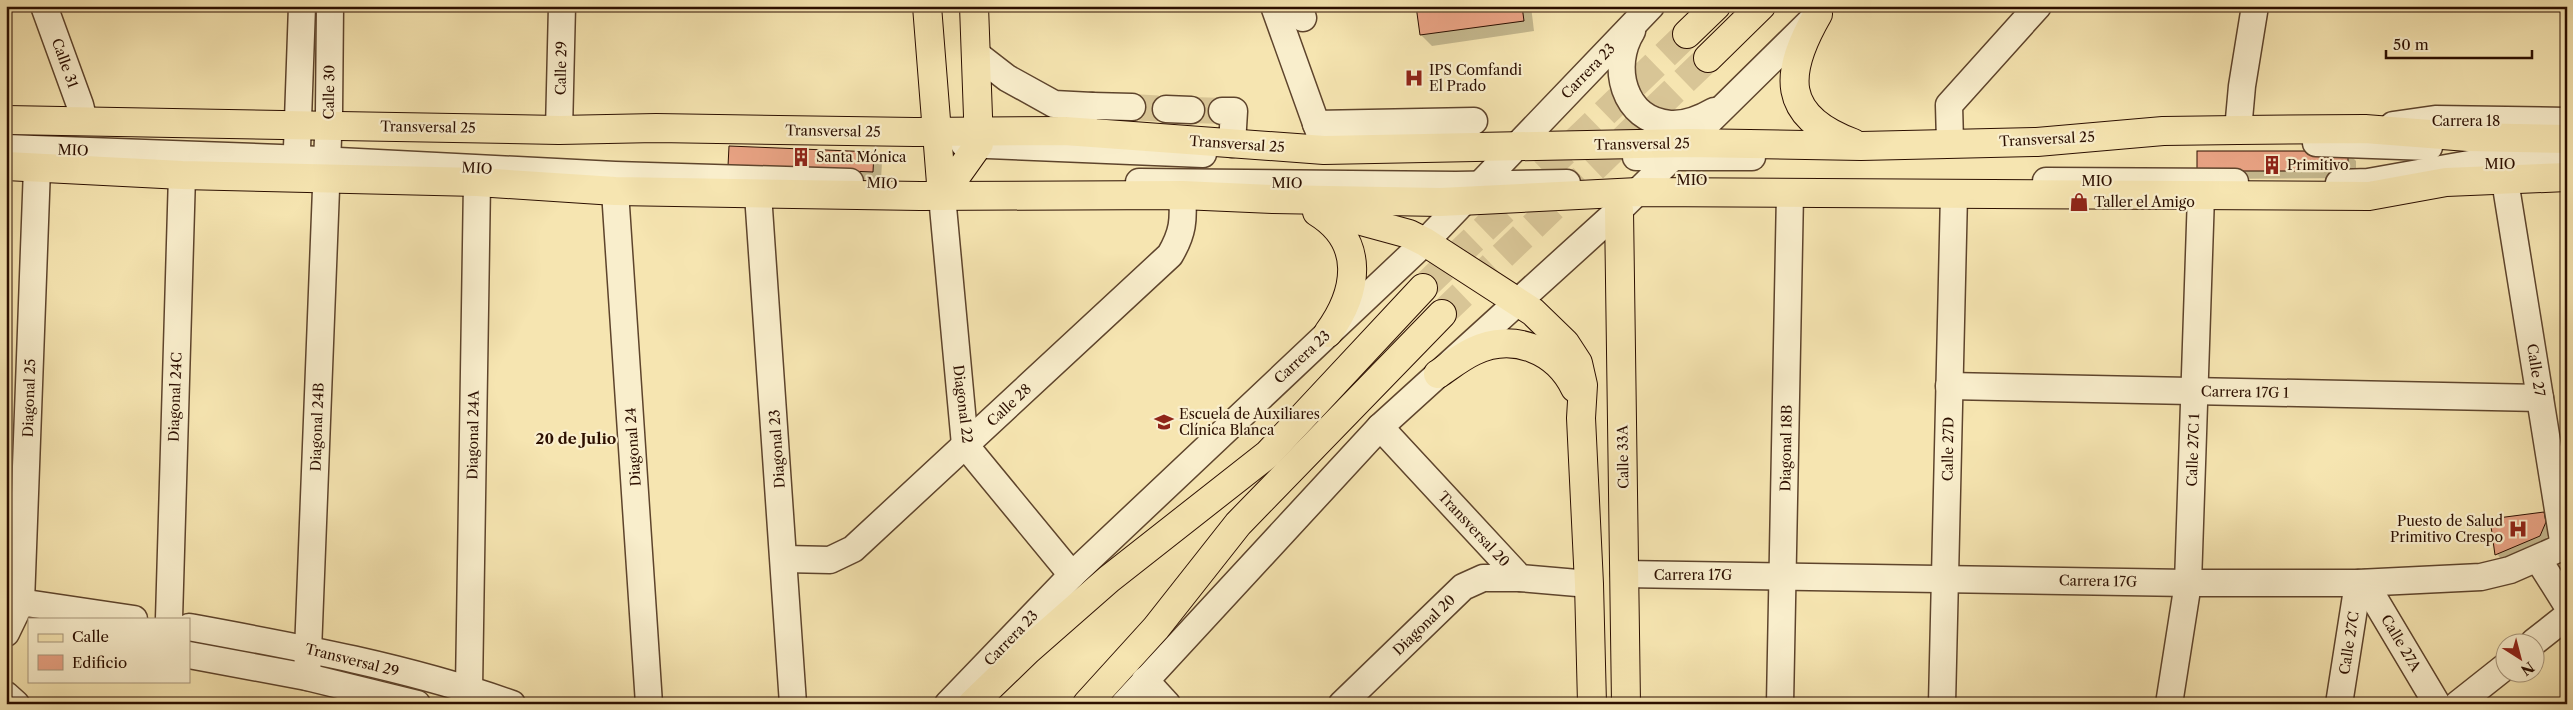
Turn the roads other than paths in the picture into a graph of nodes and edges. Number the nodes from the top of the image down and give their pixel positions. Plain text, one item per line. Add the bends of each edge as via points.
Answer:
1 (44, 6) edge
2 (302, 6) edge
3 (330, 6) edge
4 (562, 6) edge
5 (928, 6) edge
6 (974, 6) edge
7 (1274, 6) edge
8 (1716, 6) edge
9 (1761, 6) edge
10 (2038, 6) edge
11 (2255, 6) edge
12 (1649, 8) edge
13 (1823, 10) edge
14 (1687, 34) tunnel mouth
15 (976, 54) junction
16 (1708, 58) tunnel mouth
17 (1735, 95) junction
18 (1092, 106) junction
19 (1132, 108) tunnel mouth
20 (1222, 111) dead end
21 (6, 120) edge
22 (84, 121) junction
23 (1474, 121) dead end
24 (2567, 121) edge
25 (1316, 124) junction
26 (2366, 129) junction
27 (6, 130) edge
28 (559, 130) junction
29 (2238, 130) junction
30 (1065, 131) junction
31 (937, 137) junction
32 (979, 137) junction
33 (2468, 137) joint
34 (2567, 138) edge
35 (1950, 142) junction
36 (1232, 144) junction
37 (1861, 146) junction
38 (6, 148) edge
39 (297, 149) junction
40 (1324, 150) junction
41 (1681, 150) junction
42 (2567, 150) edge
43 (327, 151) junction
44 (1510, 153) junction
45 (2567, 163) edge
46 (6, 166) edge
47 (37, 168) junction
48 (182, 175) junction
49 (2567, 177) edge
50 (477, 182) junction
51 (945, 187) junction
52 (615, 191) junction
53 (2567, 191) edge
54 (1471, 193) junction
55 (1790, 193) junction
56 (2507, 193) junction
57 (758, 194) junction
58 (1636, 194) junction
59 (1954, 194) junction
60 (1182, 195) junction
61 (2201, 195) junction
62 (2369, 196) junction
63 (1273, 199) junction
64 (1310, 207) junction
65 (1425, 242) junction
66 (1423, 288) tunnel mouth
67 (1519, 302) junction
68 (1442, 314) tunnel mouth
69 (1328, 333) junction
70 (1438, 374) junction
71 (1949, 386) junction
72 (2196, 391) junction
73 (2540, 398) junction
74 (1581, 418) junction
75 (1380, 428) junction
76 (965, 445) junction
77 (2565, 546) edge
78 (785, 559) junction
79 (2538, 559) junction
80 (1624, 574) junction
81 (1072, 575) junction
82 (1784, 575) junction
83 (1520, 578) junction
84 (1945, 579) junction
85 (2188, 583) junction
86 (2362, 583) junction
87 (1589, 584) junction
88 (14, 601) edge
89 (2567, 605) edge
90 (2567, 616) edge
91 (127, 618) edge
92 (169, 618) edge
93 (190, 627) edge
94 (13, 628) edge
95 (2546, 633) edge
96 (308, 649) junction
97 (190, 655) edge
98 (2496, 674) edge
99 (307, 677) junction
100 (1145, 680) junction
101 (470, 689) junction
102 (6, 696) edge
103 (16, 704) edge
104 (417, 704) edge
105 (512, 704) edge
106 (649, 704) edge
107 (793, 704) edge
108 (948, 704) edge
109 (972, 704) edge
110 (1087, 704) edge
111 (1124, 704) edge
112 (1167, 704) edge
113 (1342, 704) edge
114 (1592, 704) edge
115 (1626, 704) edge
116 (1780, 704) edge
117 (1942, 704) edge
118 (2169, 704) edge
119 (2339, 704) edge
120 (2437, 704) edge
121 (2458, 704) edge

1 - 22 street, Calle 31
2 - 39 street
3 - 43 street, Calle 30
4 - 28 street, Calle 29
5 - 31 main road
6 - 15 main road
7 - 25 street
8 - 14 main road
9 - 16 main road
10 - 35 street via 1949,105
11 - 29 street
12 - 17 street via 1628,37 1620,59 1621,80 1626,95 1636,108 1662,123 1685,123 1709,114
12 - 44 street, Carrera 23
13 - 17 street
13 - 37 main road via 1806,35 1797,60 1794,81 1797,97 1810,118 1822,128
15 - 18 street via 1007,78 1054,104
15 - 32 main road
17 - 41 street
18 - 19 street
18 - 30 street
20 - 36 street via 1234,111
21 - 22 main road, Transversal 25
22 - 39 main road, Transversal 25
23 - 25 street
24 - 26 street, Carrera 18 via 2435,119
25 - 40 street
26 - 29 main road, Transversal 25
26 - 33 main road, Transversal 25
27 - 39 street, MIO
28 - 31 main road, Transversal 25 via 656,128 915,132
28 - 43 main road, Transversal 25
29 - 35 main road, Transversal 25 via 2163,131 2036,142
30 - 32 main road, Transversal 25
30 - 36 main road, Transversal 25
31 - 32 main road, Transversal 25
31 - 43 street, MIO
31 - 51 main road
32 - 44 street, MIO via 1327,159
32 - 51 main road
33 - 34 main road, Carrera 18
35 - 37 main road, Transversal 25
36 - 40 main road, Transversal 25
37 - 41 main road, Transversal 25
38 - 39 street, MIO
39 - 43 main road, Transversal 25
39 - 43 main road, Transversal 25
39 - 48 main road, Transversal 25
40 - 44 main road, Transversal 25
41 - 42 street, MIO via 1950,157 2046,154 2162,143 2242,142
41 - 44 main road, Transversal 25
41 - 58 street
43 - 50 main road, Transversal 25
43 - 51 street, MIO via 616,175
43 - 96 street, Diagonal 24B
44 - 54 street, Carrera 23
45 - 58 street, MIO via 2469,164 2348,183
46 - 47 main road, Transversal 25
47 - 48 main road, Transversal 25
47 - 88 street, Diagonal 25
48 - 92 street, Diagonal 24C
49 - 62 main road, Transversal 25 via 2469,180
50 - 52 main road, Transversal 25
50 - 101 street, Diagonal 24A
51 - 54 street, MIO via 1185,181
51 - 57 main road, Transversal 25
51 - 60 main road, Transversal 25
51 - 76 street, Diagonal 22
52 - 57 main road, Transversal 25
52 - 106 street, Diagonal 24
53 - 56 street
54 - 58 main road, Transversal 25
54 - 63 main road, Transversal 25
54 - 65 street, Carrera 23
55 - 58 main road, Transversal 25
55 - 59 main road, Transversal 25
55 - 82 street, Diagonal 18B
56 - 62 street
56 - 73 street, Calle 27
57 - 78 street, Diagonal 23
58 - 67 street
58 - 80 main road, Calle 33A
59 - 61 main road, Transversal 25
59 - 71 street, Calle 27D
60 - 63 main road, Transversal 25
60 - 76 street, Calle 28 via 1180,238 1170,255
61 - 62 main road, Transversal 25
61 - 72 street, Calle 27C 1
63 - 64 main road, Transversal 25
64 - 65 main road, Transversal 25 via 1409,234
64 - 69 main road via 1336,226 1351,254 1349,293 1345,306
65 - 67 main road, Transversal 25
65 - 69 street, Carrera 23
66 - 109 main road, Carrera 23 via 1268,454 1109,579
67 - 70 street
67 - 74 main road via 1547,325 1574,356 1583,385
68 - 110 main road via 1238,524 1156,628
69 - 81 street, Carrera 23
70 - 74 main road via 1485,346 1507,343 1526,346 1546,354 1564,369 1578,396
70 - 75 street
71 - 72 street, Carrera 17G 1
71 - 84 street, Calle 27D
72 - 73 street, Carrera 17G 1
72 - 85 street, Calle 27C 1
73 - 77 street, Calle 27
74 - 87 main road
75 - 83 street, Transversal 20
75 - 100 street
76 - 78 street, Calle 28 via 853,549 830,560
76 - 81 street, Diagonal 22
77 - 79 street, Carrera 17G
78 - 107 street, Diagonal 23
79 - 86 street, Carrera 17G via 2482,577
79 - 89 street
80 - 82 street, Carrera 17G
80 - 115 main road, Calle 33A
81 - 108 street, Carrera 23
82 - 84 street, Carrera 17G
82 - 116 street, Diagonal 18B
83 - 87 street, Transversal 20
83 - 113 street, Diagonal 20 via 1483,578 1463,588
84 - 85 street, Carrera 17G
84 - 117 street, Calle 27D
85 - 86 street, Carrera 17G
85 - 118 street, Calle 27C 1
86 - 119 street, Calle 27C
86 - 120 street, Calle 27A
87 - 114 main road
88 - 91 street
88 - 94 street, Diagonal 25
90 - 95 street
93 - 96 street, Transversal 29
96 - 99 street, Diagonal 24B
96 - 101 street, Transversal 29
97 - 99 street, Transversal 29
98 - 121 street
99 - 104 street, Transversal 29
100 - 111 street
100 - 112 street
101 - 105 street, Transversal 29
102 - 103 street

